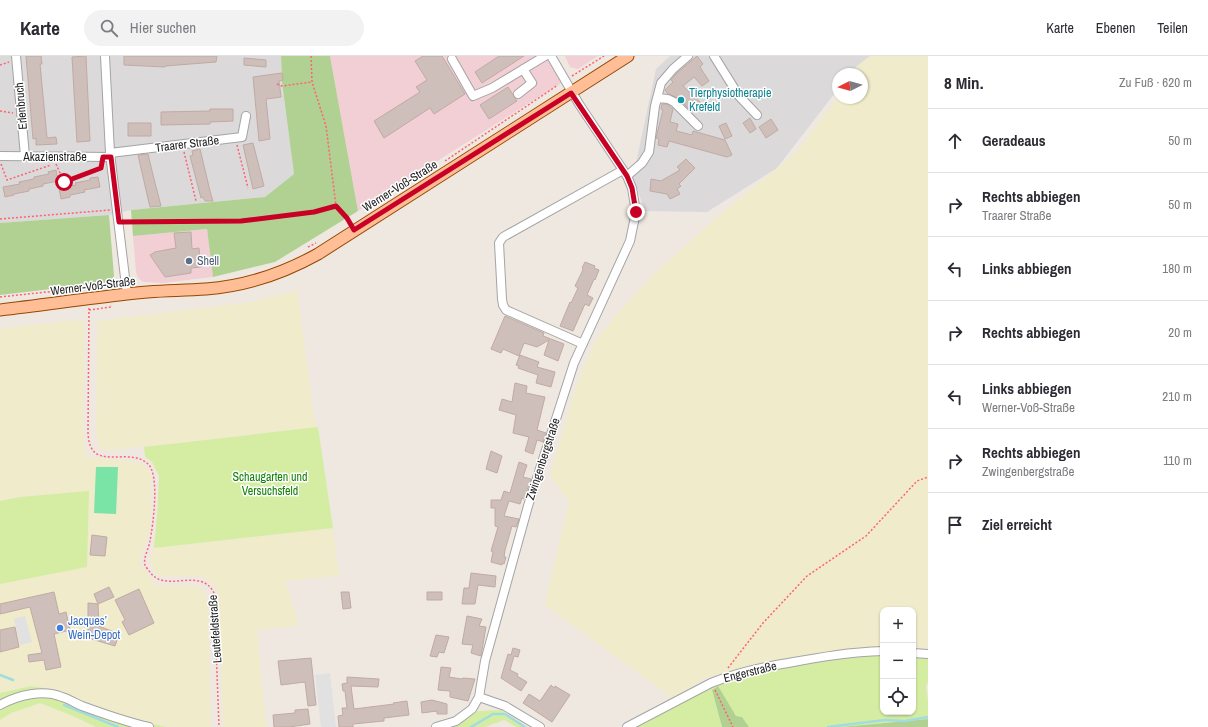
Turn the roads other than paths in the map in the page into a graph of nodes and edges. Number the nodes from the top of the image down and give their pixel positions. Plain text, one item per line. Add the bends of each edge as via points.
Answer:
1 (16, 56) edge
2 (105, 56) edge
3 (545, 56) edge
4 (550, 56) edge
5 (628, 56) edge
6 (688, 56) edge
7 (714, 56) edge
8 (452, 59) dead end
9 (523, 69) junction
10 (571, 93) junction
11 (518, 94) dead end
12 (657, 98) junction
13 (757, 115) dead end
14 (246, 116) dead end
15 (698, 126) dead end
16 (108, 155) junction
17 (0, 156) edge
18 (25, 156) junction
19 (625, 173) junction
20 (127, 289) junction
21 (0, 310) edge
22 (583, 344) junction
23 (880, 651) edge
24 (916, 653) edge
25 (928, 654) edge
26 (479, 697) junction
27 (0, 705) edge
28 (149, 727) edge
29 (436, 727) edge
30 (540, 727) edge
31 (626, 727) edge

1 - 18 street, Erlenbruch
2 - 16 street
3 - 9 street
4 - 10 street, Zwingenbergstraße
5 - 10 main road, Werner-Voß-Straße
6 - 12 street via 661,83
7 - 13 street via 739,96
8 - 9 street via 473,96
9 - 11 street via 532,83
10 - 19 street, Zwingenbergstraße
10 - 20 main road, Werner-Voß-Straße via 296,266 231,286 207,289
12 - 15 street via 674,102
12 - 19 street via 649,152 642,163
14 - 16 street, Traarer Straße via 242,137
16 - 18 street, Akazienstraße
16 - 20 street via 118,209
17 - 18 street, Akazienstraße
19 - 22 street, Zwingenbergstraße via 632,188 636,212 630,241
19 - 22 street via 503,237 499,243 502,299 506,310
20 - 21 main road, Werner-Voß-Straße via 88,299
22 - 26 street, Zwingenbergstraße via 574,363 528,506 486,661
23 - 31 street, Engerstraße via 817,657 726,677
24 - 25 street
26 - 29 street, Zwingenbergstraße via 472,710 456,721
26 - 30 street via 505,706
27 - 28 street via 27,695 52,694 130,723

